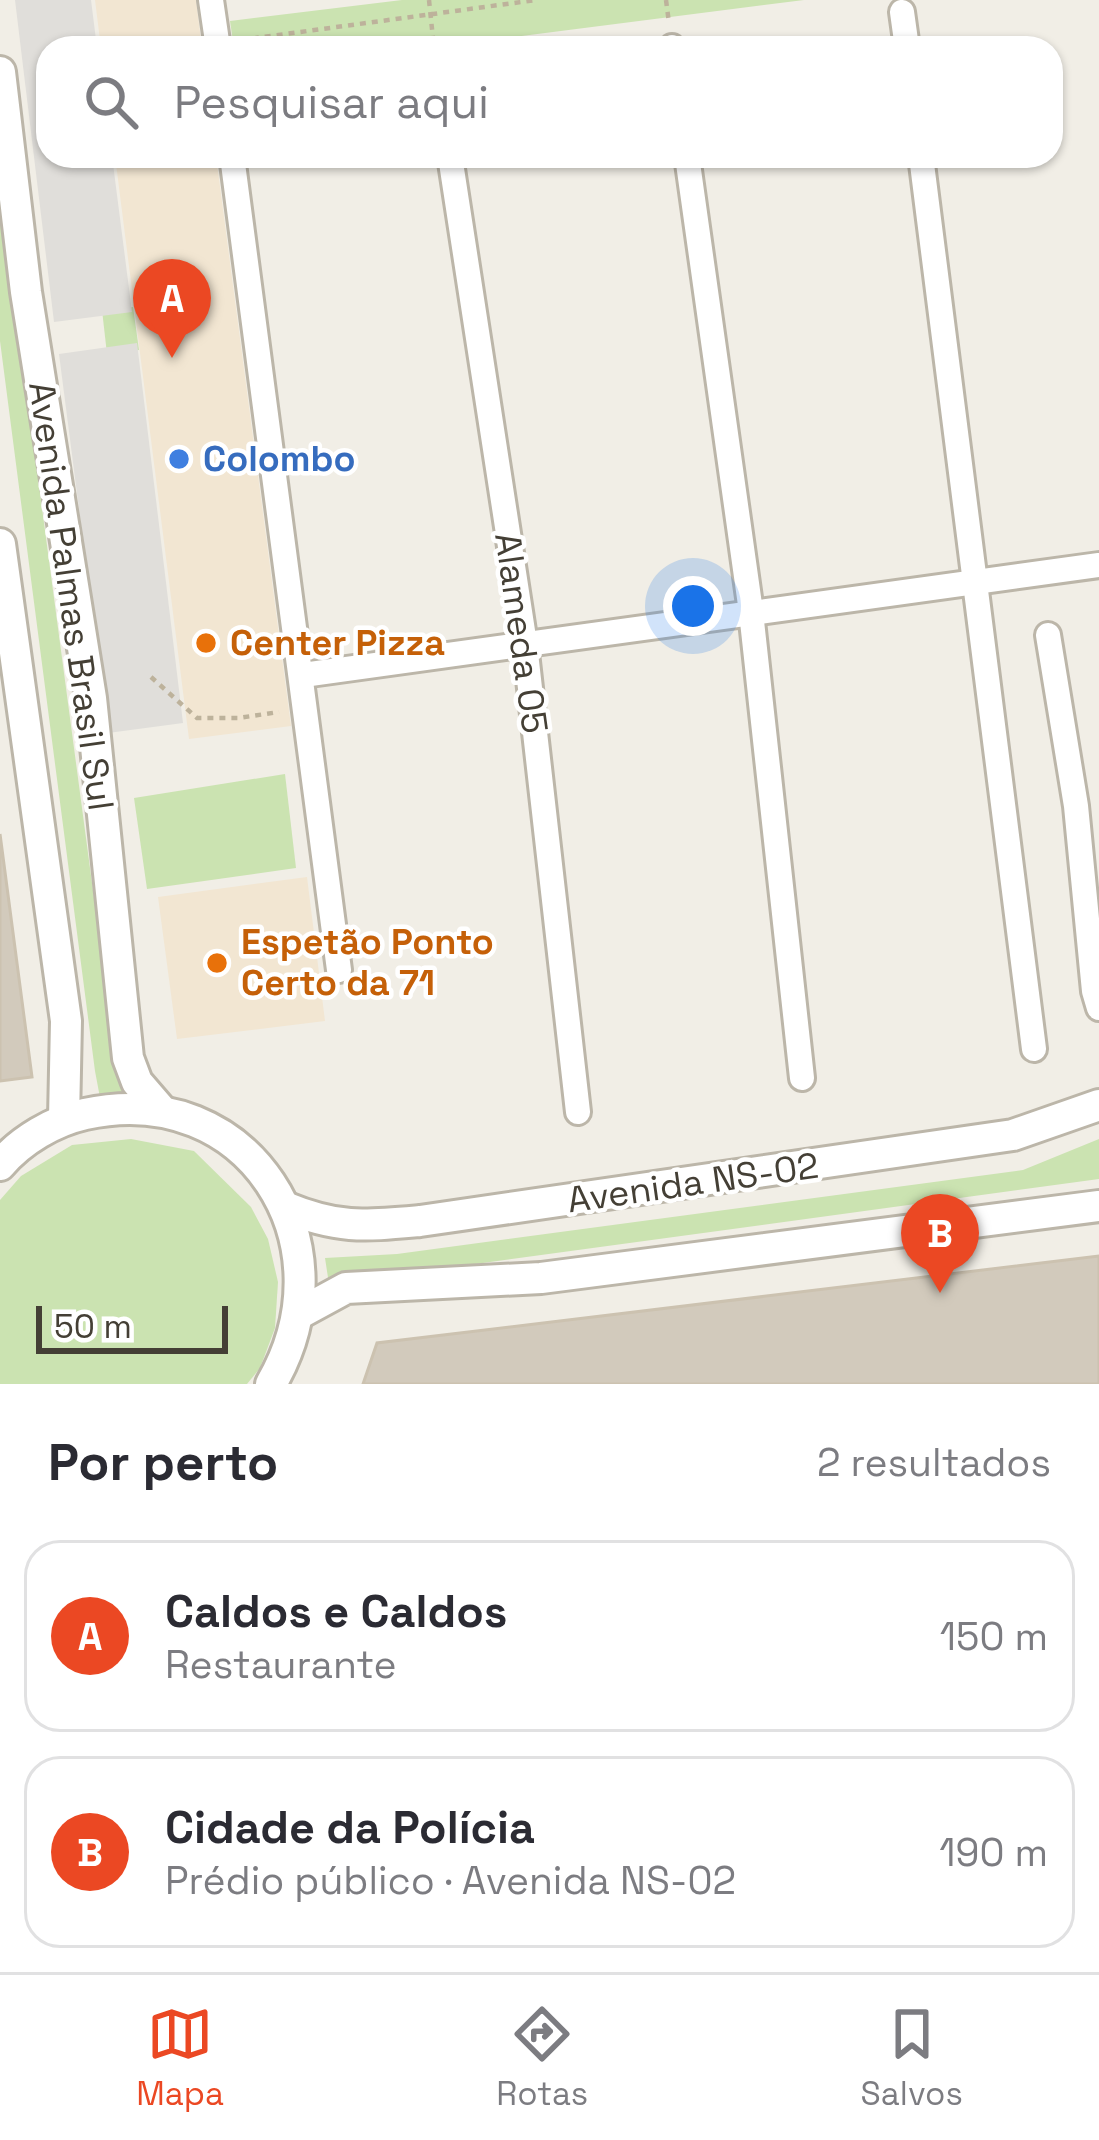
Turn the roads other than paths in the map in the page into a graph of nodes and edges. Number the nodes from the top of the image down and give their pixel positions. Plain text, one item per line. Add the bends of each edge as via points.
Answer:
1 (212, 0) edge
2 (902, 12) dead end
3 (217, 36) edge
4 (905, 36) edge
5 (0, 72) edge
6 (234, 168) edge
7 (452, 168) edge
8 (689, 168) edge
9 (923, 168) edge
10 (0, 544) edge
11 (1099, 565) edge
12 (976, 584) junction
13 (751, 612) junction
14 (1048, 635) dead end
15 (525, 644) junction
16 (303, 675) junction
17 (1088, 806) edge
18 (339, 970) dead end
19 (1099, 1008) edge
20 (1034, 1049) dead end
21 (802, 1078) dead end
22 (1099, 1105) edge
23 (162, 1111) junction
24 (578, 1112) dead end
25 (64, 1119) junction
26 (0, 1165) edge
27 (1099, 1206) edge
28 (285, 1207) junction
29 (300, 1312) junction
30 (271, 1384) edge

1 - 3 street
2 - 4 street
5 - 23 street, Avenida Palmas Brasil Sul via 91,698 128,1058
6 - 16 street
7 - 15 street, Alameda 05
8 - 13 street
9 - 12 street
10 - 25 street, Avenida Palmas Brasil Sul via 66,1021
11 - 12 street
12 - 13 street
12 - 20 street
13 - 15 street
13 - 21 street
14 - 17 street
15 - 16 street
15 - 24 street, Alameda 05
16 - 18 street
17 - 19 street
22 - 28 street, Avenida NS-02 via 1013,1136 420,1222 349,1227
23 - 25 street via 112,1108
23 - 28 street via 234,1144
25 - 26 street
27 - 29 street, Avenida NS-02 via 541,1278 346,1288
28 - 29 street via 302,1276
29 - 30 street

